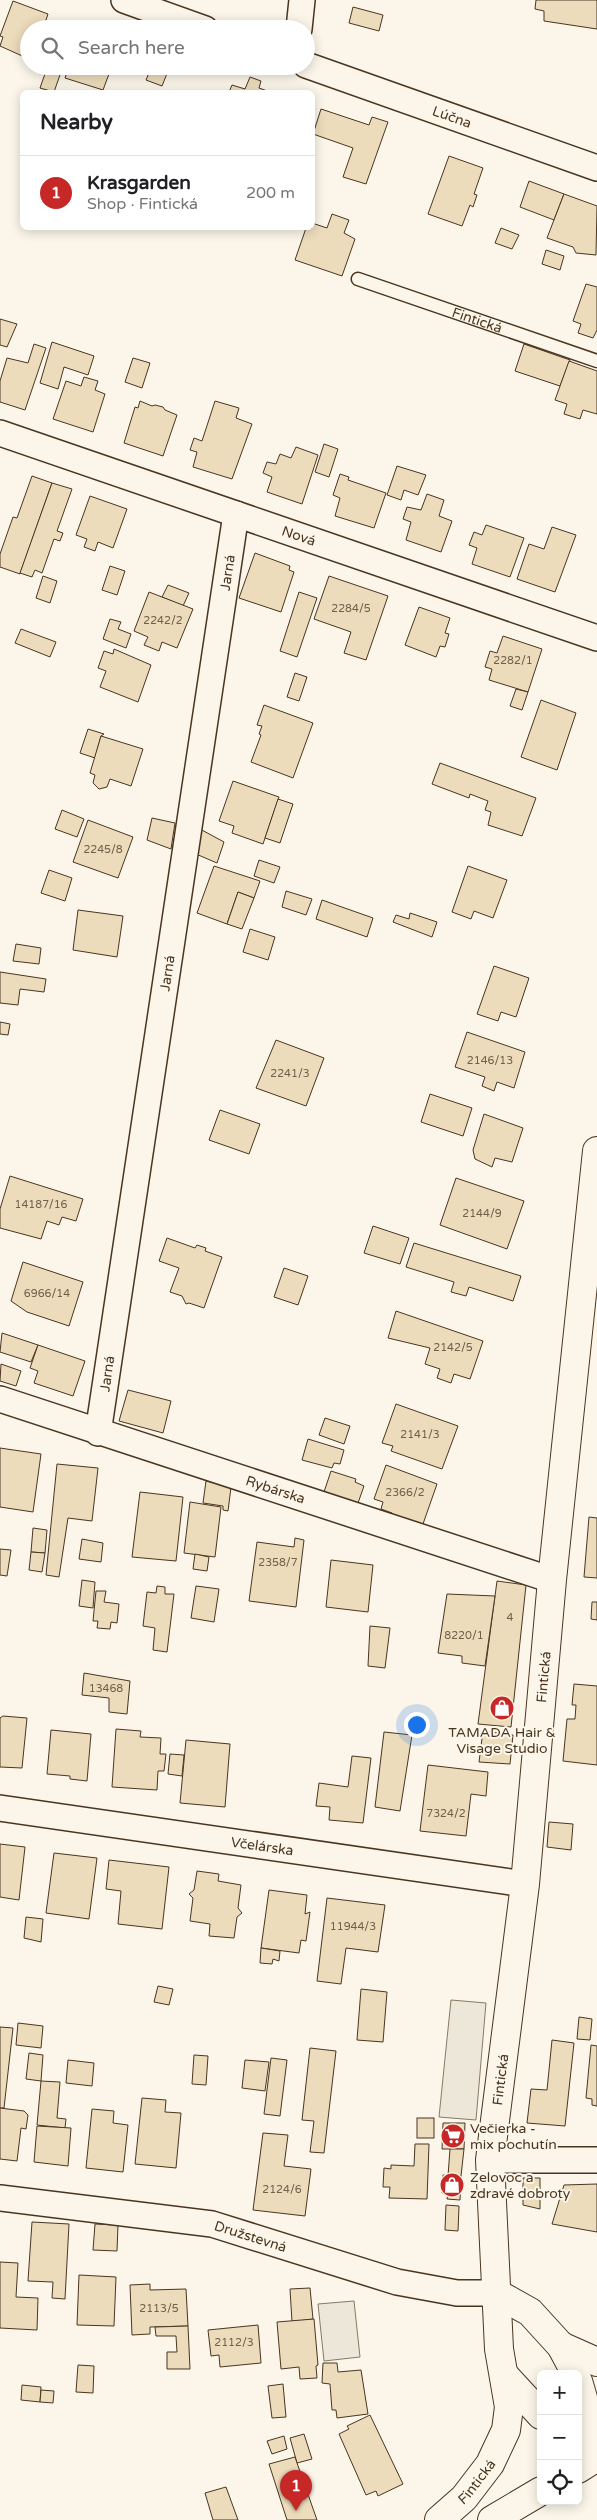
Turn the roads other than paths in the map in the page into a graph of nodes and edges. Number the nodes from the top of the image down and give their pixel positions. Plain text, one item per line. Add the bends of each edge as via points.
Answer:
1 (126, 0) edge
2 (302, 0) edge
3 (180, 20) edge
4 (300, 20) edge
5 (315, 68) edge
6 (597, 168) edge
7 (358, 280) dead end
8 (597, 362) edge
9 (0, 433) edge
10 (236, 514) junction
11 (597, 638) edge
12 (597, 1151) edge
13 (593, 1223) edge
14 (0, 1399) edge
15 (98, 1433) junction
16 (552, 1580) junction
17 (0, 1808) edge
18 (525, 1884) junction
19 (490, 2160) junction
20 (597, 2160) edge
21 (0, 2198) edge
22 (496, 2292) junction
23 (561, 2346) junction
24 (597, 2362) edge
25 (574, 2370) edge
26 (506, 2377) junction
27 (582, 2392) edge
28 (537, 2411) edge
29 (587, 2458) edge
30 (537, 2493) edge
31 (439, 2520) edge
32 (492, 2520) edge

1 - 3 street
2 - 4 street
5 - 6 street, Lúčna
7 - 8 lane, Fintická
9 - 10 street, Nová
10 - 11 street, Nová
10 - 15 street, Jarná
12 - 13 street, Fintická
13 - 16 street, Fintická
14 - 15 street, Rybárska
15 - 16 street, Rybárska
16 - 18 street, Fintická
17 - 18 street, Včelárska
18 - 19 street, Fintická
19 - 20 street
19 - 22 street, Fintická
21 - 22 street, Družstevná via 212,2224 398,2282 457,2293
22 - 23 street via 530,2312
22 - 26 street, Fintická via 499,2349
23 - 24 street
23 - 25 street
26 - 28 street, Fintická
26 - 31 street, Fintická via 509,2407 506,2430 490,2464 464,2498
27 - 29 street
30 - 32 street

